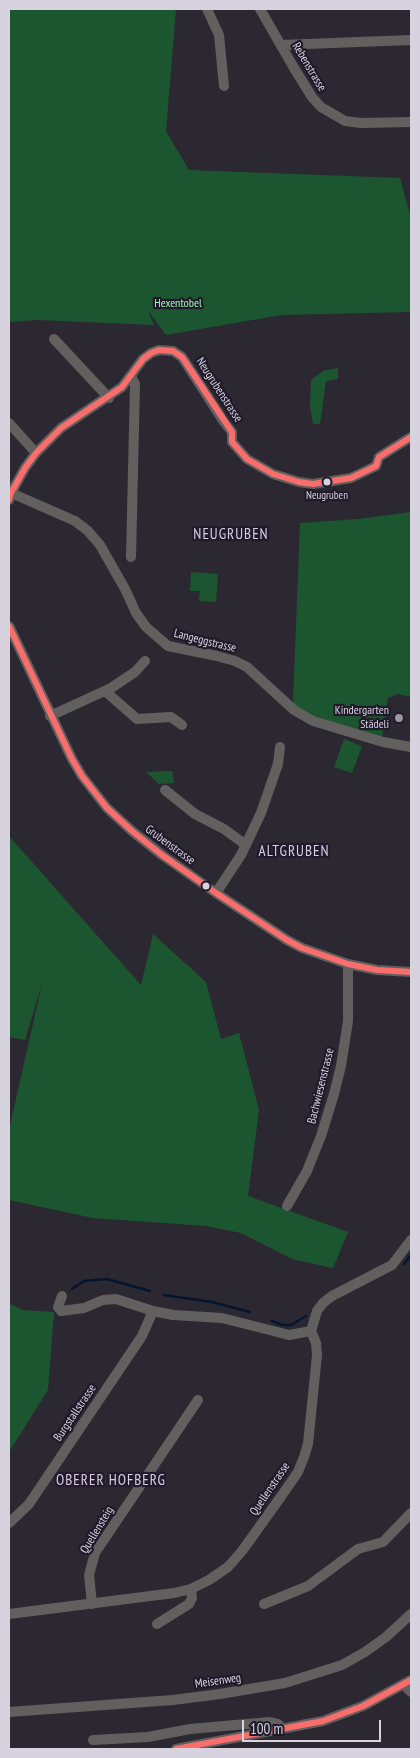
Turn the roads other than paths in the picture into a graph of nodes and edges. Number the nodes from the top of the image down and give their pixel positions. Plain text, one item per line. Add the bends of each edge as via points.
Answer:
1 (207, 9) edge
2 (260, 9) edge
3 (411, 40) edge
4 (281, 45) junction
5 (224, 86) dead end
6 (411, 122) edge
7 (54, 339) dead end
8 (131, 376) junction
9 (109, 398) junction
10 (9, 423) edge
11 (411, 437) edge
12 (36, 454) junction
13 (9, 495) edge
14 (131, 557) dead end
15 (9, 626) edge
16 (145, 661) dead end
17 (105, 691) junction
18 (50, 716) junction
19 (182, 725) dead end
20 (280, 747) dead end
21 (411, 747) edge
22 (165, 790) dead end
23 (246, 845) junction
24 (216, 893) junction
25 (348, 964) junction
26 (411, 972) edge
27 (287, 1206) dead end
28 (411, 1240) edge
29 (62, 1296) dead end
30 (153, 1311) junction
31 (311, 1331) junction
32 (198, 1400) dead end
33 (411, 1513) edge
34 (9, 1523) edge
35 (191, 1589) junction
36 (92, 1604) junction
37 (264, 1604) dead end
38 (9, 1614) edge
39 (411, 1614) edge
40 (157, 1624) dead end
41 (409, 1686) edge
42 (9, 1712) edge
43 (283, 1730) junction
44 (93, 1740) dead end
45 (176, 1749) edge

1 - 5 street via 219,35
2 - 4 street, Rebenstrasse
3 - 4 street
4 - 6 street, Rebenstrasse via 312,97 332,115 361,123
7 - 9 street
8 - 9 street, Neugrubenstrasse
8 - 11 street, Neugrubenstrasse via 151,353 164,350 178,354 186,361 232,432 232,442 248,459 273,474 299,482 313,484 351,478 376,466 378,458
8 - 14 street via 135,384
9 - 12 street, Neugrubenstrasse via 70,421
10 - 12 street
12 - 13 street, Neugrubenstrasse
13 - 21 street, Langeggstrasse via 55,511 88,531 100,545 136,613 146,627 168,646 217,656 248,667 294,710 313,720 382,742
15 - 18 street, Grubenstrasse
16 - 17 street via 135,672
17 - 18 street
17 - 19 street via 137,718 170,717
18 - 24 street, Grubenstrasse via 82,776 107,808 146,844
20 - 23 street via 278,764 261,813
22 - 23 street via 195,814
23 - 24 street
24 - 25 street, Grubenstrasse via 287,940
25 - 26 street, Grubenstrasse
25 - 27 street, Bachwiesenstrasse via 348,1020 336,1088 312,1159
28 - 31 street via 392,1265 323,1303 315,1315
29 - 30 street via 58,1306 61,1311 84,1308 110,1298
30 - 31 street via 222,1318 289,1335
30 - 34 street, Burgstallstrasse via 142,1336 29,1504
31 - 35 street, Quellenstrasse via 317,1355 308,1444 298,1472 242,1551 228,1566
32 - 36 street, Quellensteig via 96,1553 89,1575
33 - 37 street via 384,1542 358,1549 308,1586
35 - 36 street, Quellenstrasse
35 - 40 street via 189,1604
36 - 38 street, Quellenstrasse
39 - 42 street, Meisenweg via 386,1637 342,1665 285,1683 173,1700
41 - 43 street via 337,1716
43 - 44 street via 270,1722 190,1729 148,1737
43 - 45 street

